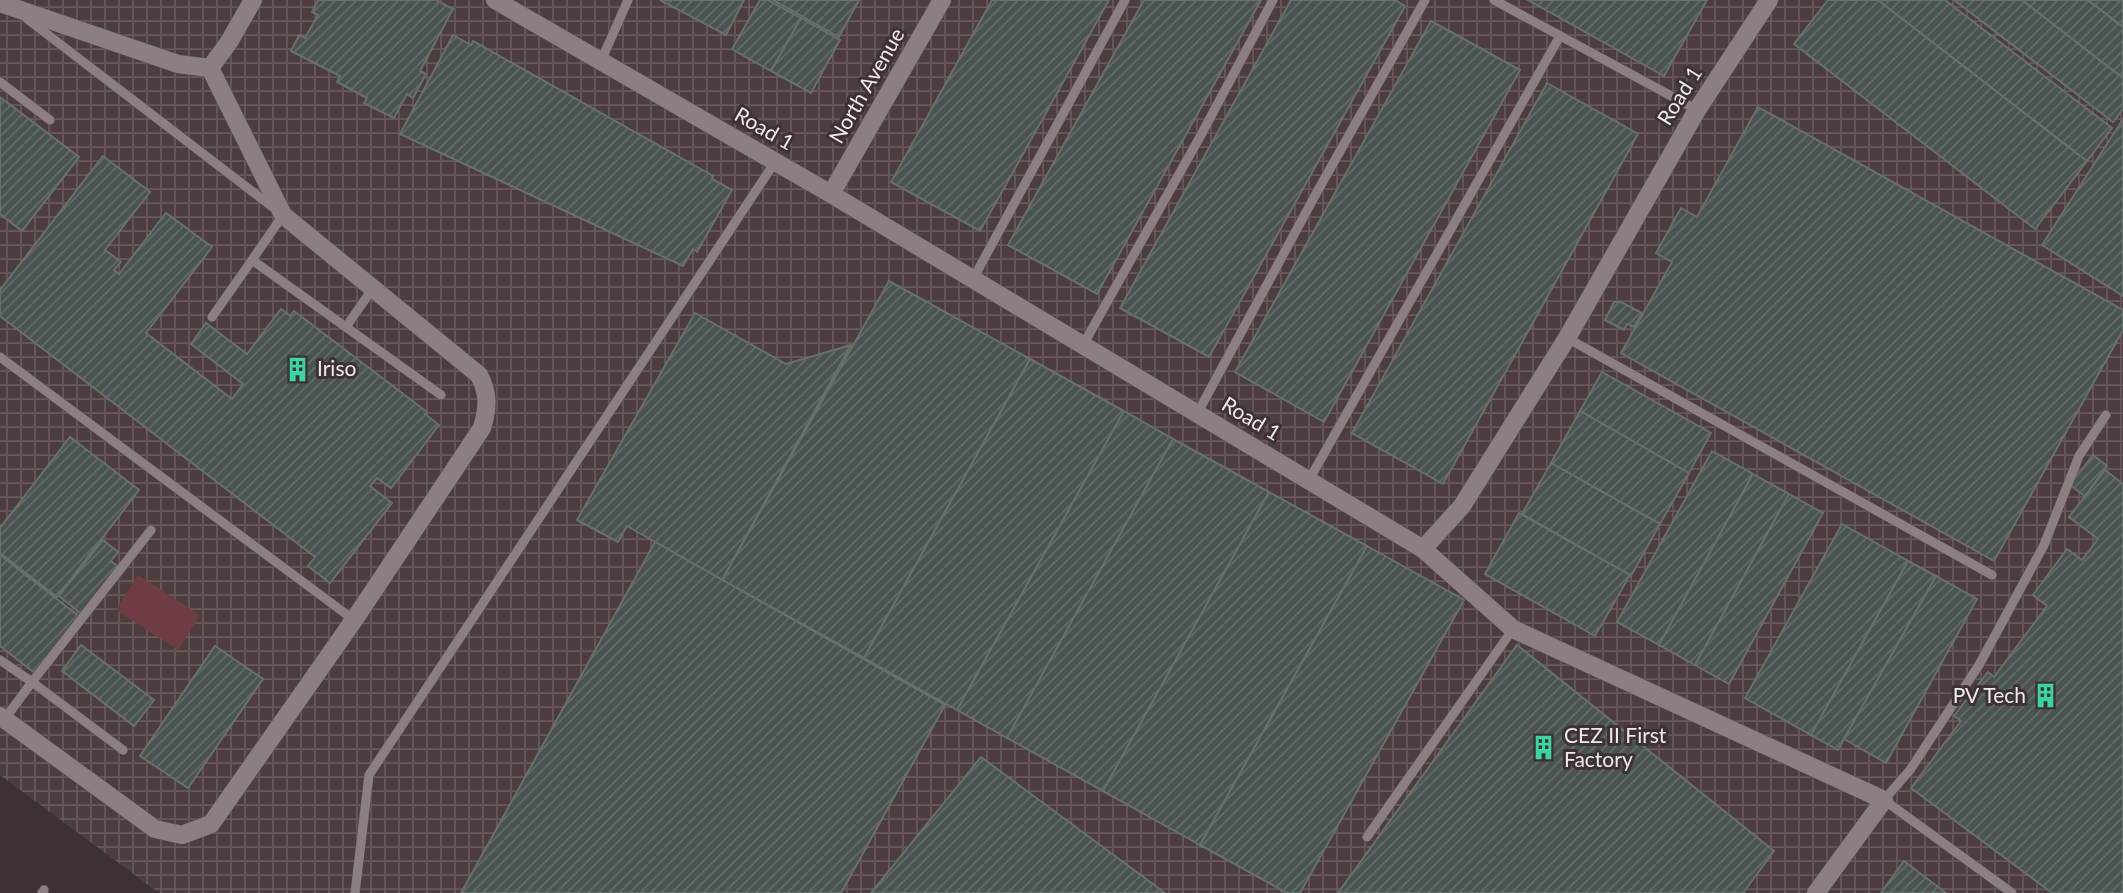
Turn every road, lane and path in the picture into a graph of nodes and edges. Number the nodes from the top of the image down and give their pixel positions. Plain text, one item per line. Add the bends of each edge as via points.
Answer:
1 (253, 0) edge
2 (495, 0) edge
3 (628, 0) edge
4 (942, 0) edge
5 (1125, 0) edge
6 (1273, 0) edge
7 (1425, 0) edge
8 (1494, 0) edge
9 (1769, 0) edge
10 (8, 6) edge
11 (1560, 36) junction
12 (601, 61) junction
13 (210, 68) junction
14 (0, 82) edge
15 (1697, 110) junction
16 (50, 120) dead end
17 (775, 162) junction
18 (831, 194) junction
19 (283, 215) junction
20 (252, 260) junction
21 (973, 279) junction
22 (373, 288) junction
23 (212, 317) dead end
24 (346, 327) junction
25 (1567, 338) junction
26 (1083, 345) junction
27 (0, 357) edge
28 (441, 395) dead end
29 (1197, 414) junction
30 (2106, 415) dead end
31 (1309, 480) junction
32 (150, 530) dead end
33 (1423, 549) junction
34 (1992, 575) dead end
35 (354, 620) junction
36 (1513, 629) junction
37 (0, 660) edge
38 (32, 682) junction
39 (2, 718) edge
40 (123, 750) dead end
41 (1884, 800) junction
42 (1367, 837) dead end
43 (355, 893) edge
44 (1816, 893) edge
45 (2012, 893) edge

1 - 13 street
2 - 12 street, Road 1
3 - 12 lane
4 - 18 street, North Avenue
5 - 21 lane
6 - 26 lane
7 - 29 lane
8 - 11 lane
9 - 15 street, Road 1
10 - 13 street via 178,64
10 - 19 lane
11 - 15 lane
11 - 31 lane
12 - 17 street, Road 1
13 - 19 street
14 - 16 lane
15 - 25 street, Road 1
17 - 18 street, Road 1
17 - 43 lane via 369,775
18 - 21 street, Road 1
19 - 20 lane
19 - 22 street
20 - 23 lane
20 - 24 lane
21 - 26 street, Road 1
22 - 24 lane
22 - 35 street via 479,376 487,395 487,411 482,428
24 - 28 lane
25 - 33 street, Road 1 via 1462,506
25 - 34 lane
26 - 29 street, Road 1
27 - 35 lane
29 - 31 street, Road 1
30 - 41 lane via 2079,456 2044,545 1979,665 1918,759
31 - 33 street, Road 1
32 - 38 lane
33 - 36 street
35 - 39 street via 211,824 183,835 155,829
36 - 41 street
36 - 42 lane
37 - 38 lane
38 - 39 lane
38 - 40 lane
41 - 44 street
41 - 45 lane

